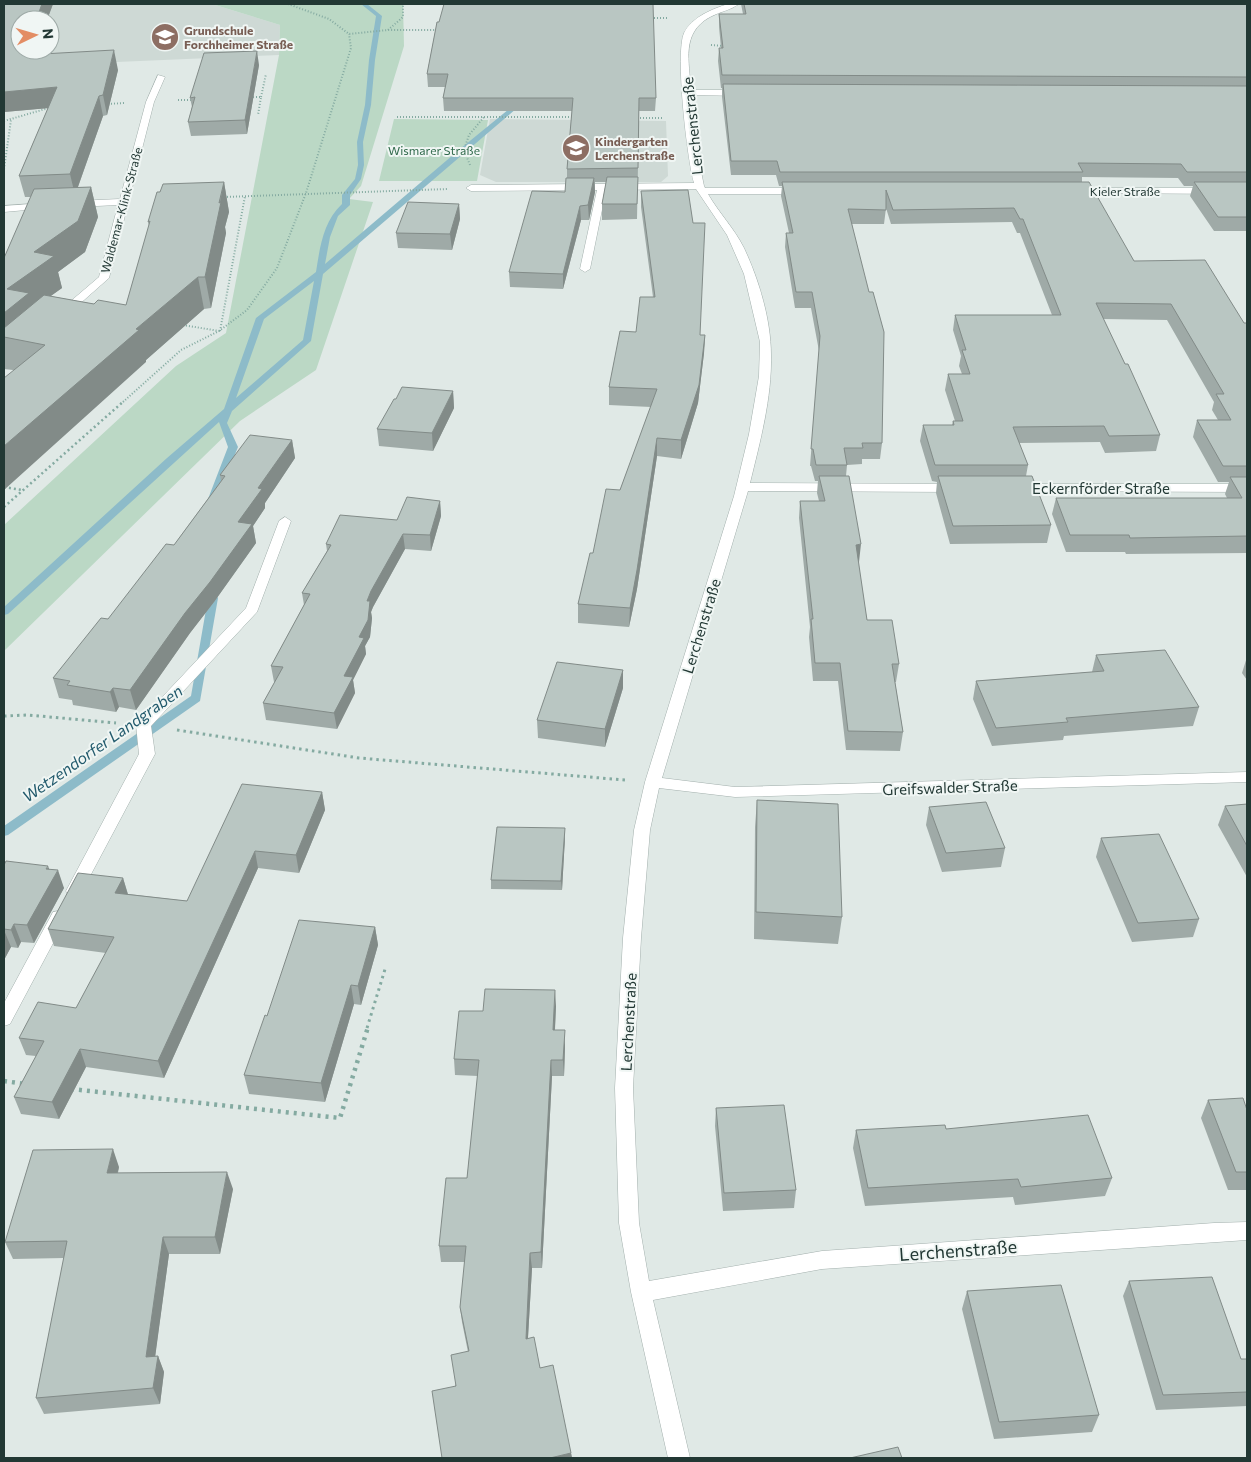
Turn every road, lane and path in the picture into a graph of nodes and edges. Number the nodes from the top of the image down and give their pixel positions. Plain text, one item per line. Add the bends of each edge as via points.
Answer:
1 (288, 4) edge
2 (403, 4) edge
3 (735, 4) edge
4 (645, 18) edge
5 (703, 18) junction
6 (388, 30) junction
7 (439, 30) edge
8 (349, 34) junction
9 (686, 45) junction
10 (730, 46) edge
11 (266, 74) dead end
12 (161, 77) dead end
13 (687, 92) junction
14 (754, 93) edge
15 (261, 97) dead end
16 (397, 117) dead end
17 (484, 117) junction
18 (582, 118) edge
19 (630, 118) edge
20 (689, 118) junction
21 (11, 120) dead end
22 (4, 169) edge
23 (602, 187) junction
24 (471, 188) junction
25 (701, 188) junction
26 (810, 191) edge
27 (1063, 191) edge
28 (1247, 191) edge
29 (306, 193) junction
30 (245, 196) junction
31 (217, 198) edge
32 (124, 202) junction
33 (4, 209) edge
34 (585, 269) dead end
35 (54, 320) edge
36 (174, 323) edge
37 (219, 331) junction
38 (4, 487) edge
39 (744, 487) junction
40 (971, 488) edge
41 (1001, 488) edge
42 (1247, 488) edge
43 (22, 490) junction
44 (4, 507) edge
45 (286, 521) dead end
46 (4, 716) edge
47 (143, 725) junction
48 (1247, 777) edge
49 (653, 782) junction
50 (386, 966) dead end
51 (4, 1019) edge
52 (4, 1082) edge
53 (33, 1085) edge
54 (63, 1088) edge
55 (1247, 1231) edge
56 (641, 1292) junction
57 (679, 1458) edge

1 - 8 path via 329,20
2 - 6 path via 403,17
3 - 5 street, Lerchenstraße
4 - 5 path
5 - 9 street, Lerchenstraße via 686,36
6 - 7 path
6 - 8 path
8 - 29 path via 351,48
9 - 10 path
9 - 13 street, Lerchenstraße
11 - 15 path
12 - 32 street, Waldemar-Klink-Straße via 150,102
13 - 14 street
13 - 20 street, Lerchenstraße
16 - 17 path
17 - 18 path
17 - 24 path via 469,135 464,150 472,172
19 - 20 path
20 - 25 street, Lerchenstraße
21 - 22 path
23 - 24 street
23 - 25 street
23 - 34 street
24 - 29 path
25 - 26 street
25 - 39 street, Lerchenstraße via 732,236 750,272 766,346 763,391
27 - 28 street, Kieler Straße
29 - 30 path
29 - 37 path via 276,268 247,310
30 - 31 path
30 - 37 path
32 - 33 street
32 - 35 street, Waldemar-Klink-Straße via 104,278
36 - 37 path
37 - 43 path via 182,350
38 - 43 path
39 - 40 street
39 - 49 street, Lerchenstraße
41 - 42 street, Eckernförder Straße
43 - 44 path
45 - 47 street via 252,609
46 - 47 path via 28,715
47 - 49 path via 359,758
47 - 51 street via 147,754
48 - 49 street, Greifswalder Straße via 735,792
49 - 56 street, Lerchenstraße via 642,830 624,1088 629,1223
50 - 54 path via 340,1118
52 - 53 path
55 - 56 street, Lerchenstraße via 822,1260
56 - 57 street, Lerchenstraße

